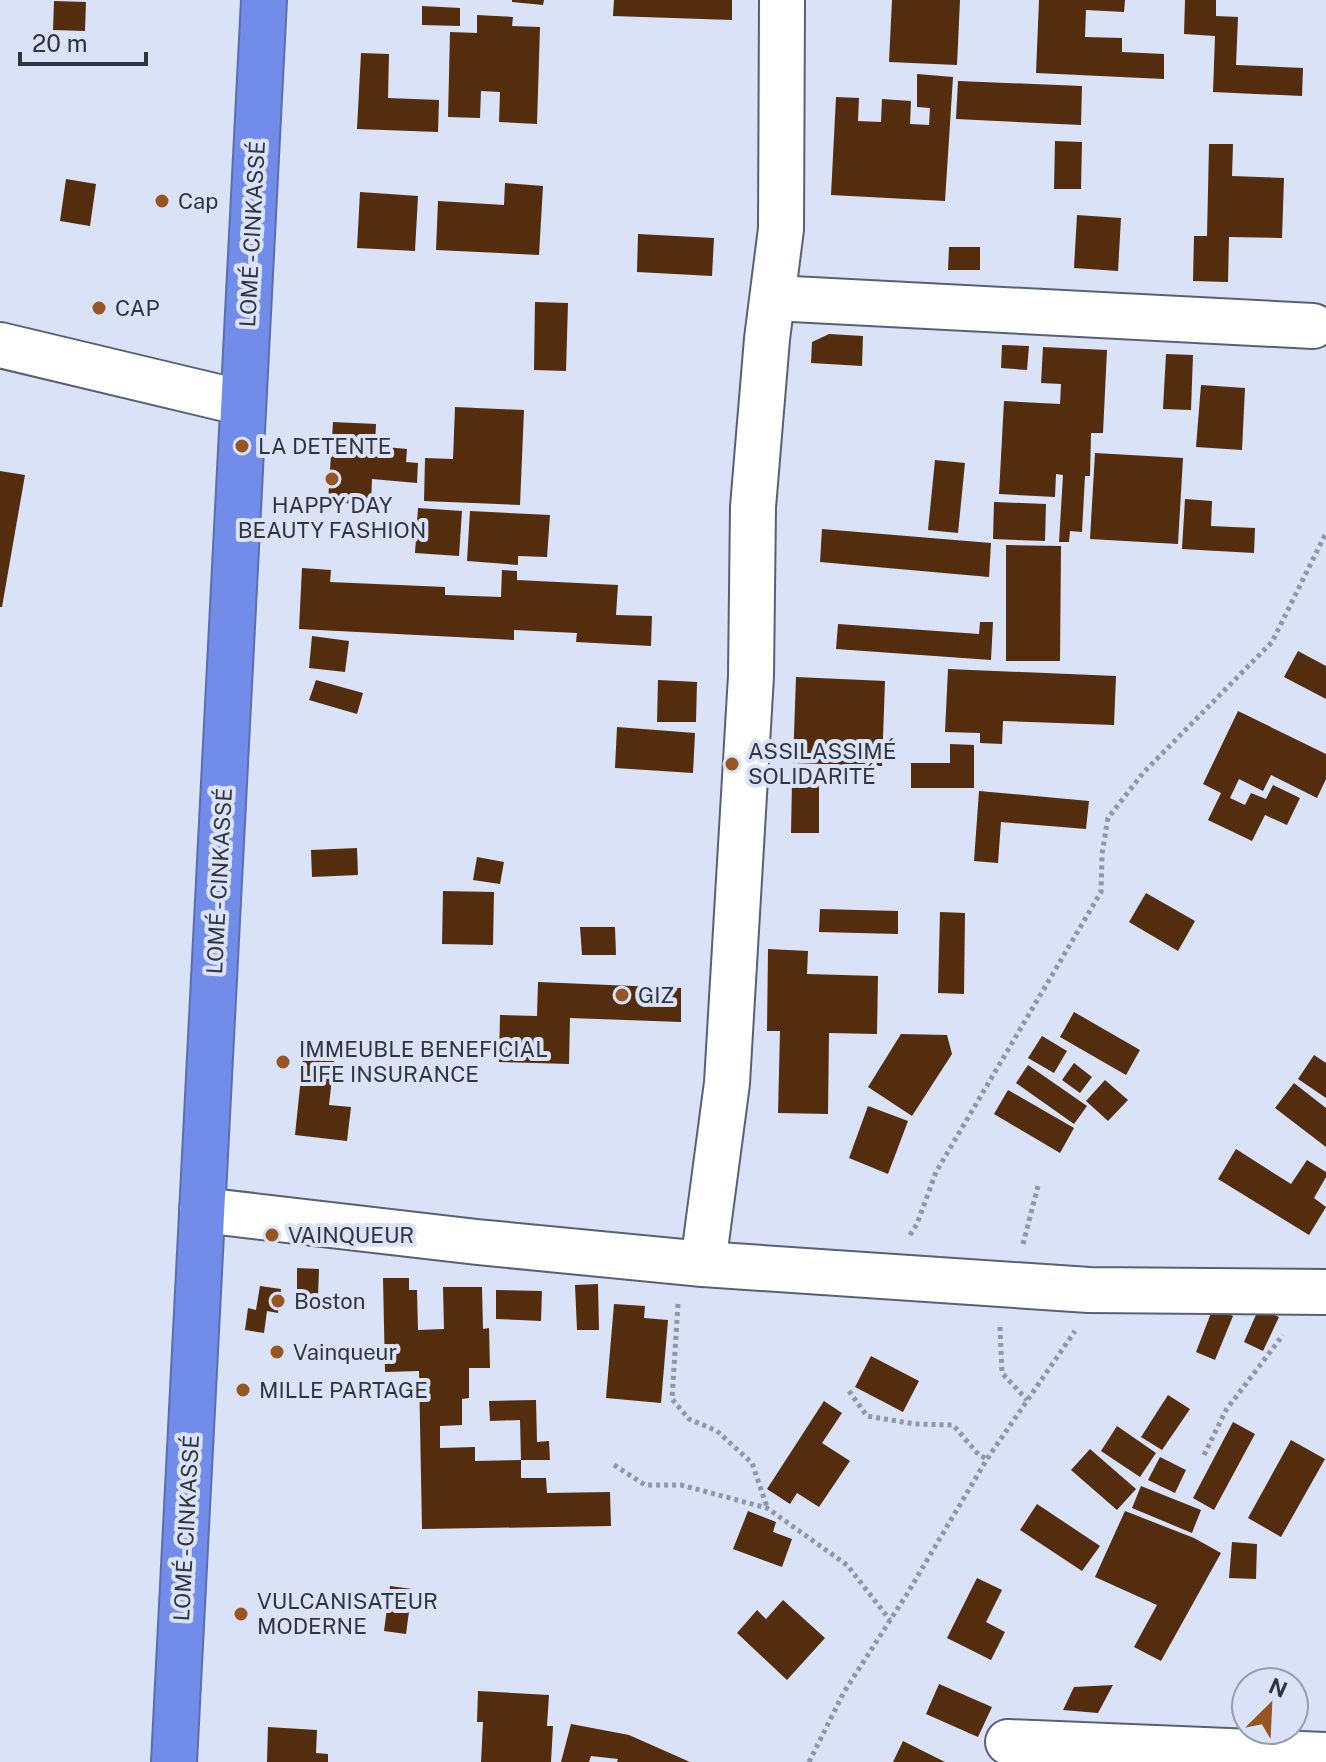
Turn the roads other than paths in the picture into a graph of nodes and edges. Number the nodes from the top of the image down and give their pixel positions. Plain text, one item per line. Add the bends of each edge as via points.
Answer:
1 (264, 0) edge
2 (782, 0) edge
3 (773, 298) junction
4 (1313, 326) dead end
5 (0, 345) edge
6 (243, 403) junction
7 (202, 1210) junction
8 (693, 1263) junction
9 (1316, 1292) edge
10 (1008, 1742) dead end
11 (1326, 1755) edge
12 (174, 1762) edge

1 - 6 highway, LOMÉ - CINKASSÉ
2 - 3 street via 781,229
3 - 4 street
3 - 8 street via 753,507 751,676 727,1083
5 - 6 street
6 - 7 highway, LOMÉ - CINKASSÉ
7 - 8 street
7 - 12 highway, LOMÉ - CINKASSÉ
8 - 9 street via 1105,1290
10 - 11 street

